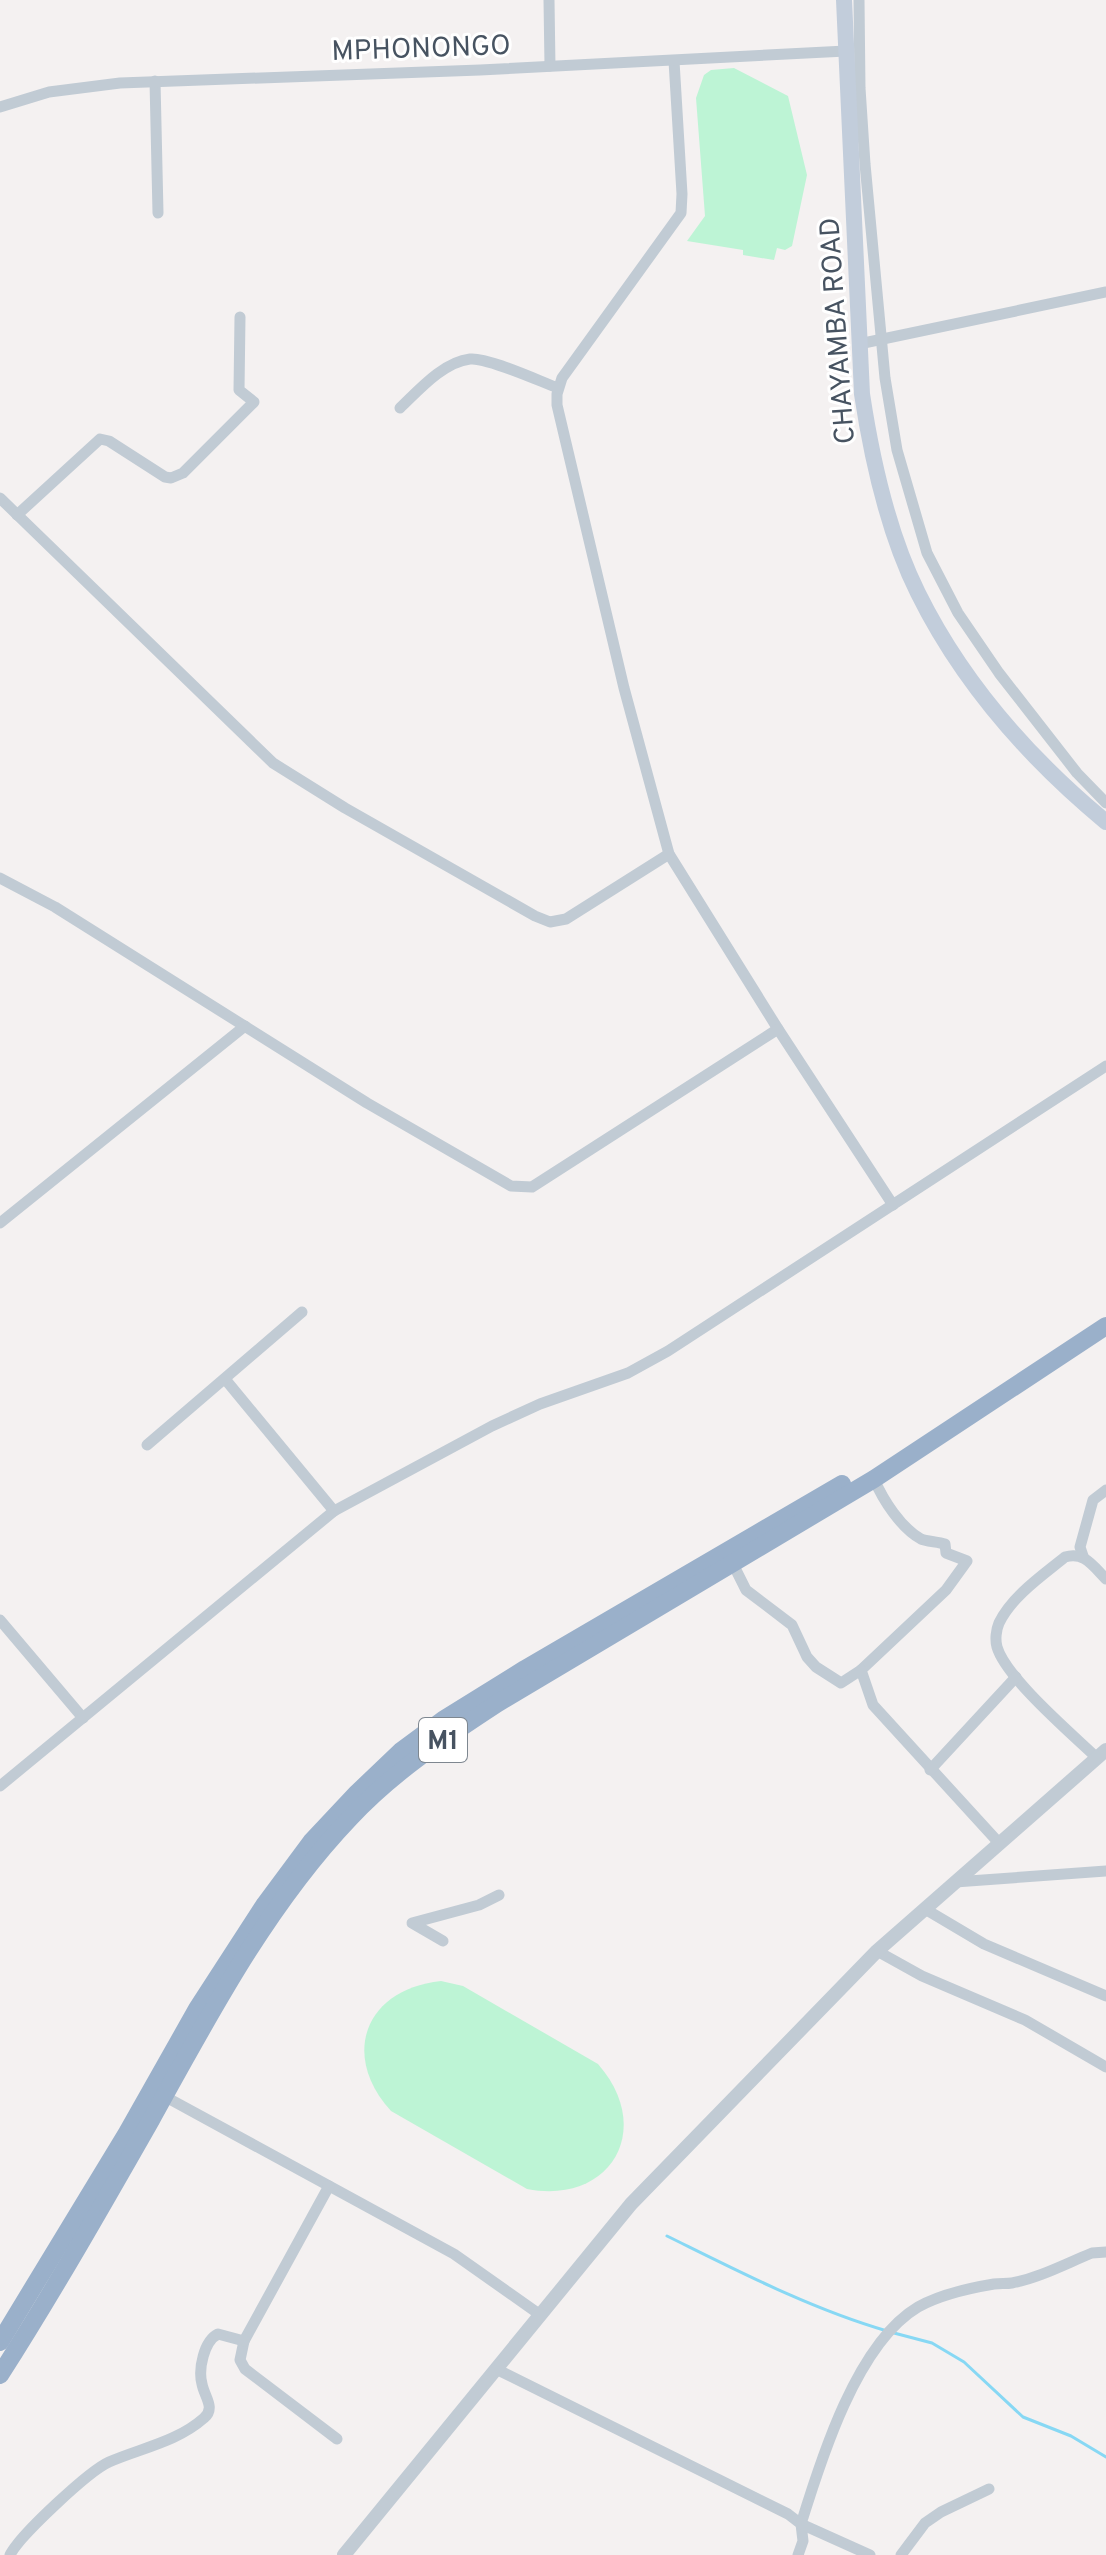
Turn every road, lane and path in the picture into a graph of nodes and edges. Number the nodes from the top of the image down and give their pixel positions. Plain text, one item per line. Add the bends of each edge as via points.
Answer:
1 (549, 0) edge
2 (844, 0) edge
3 (859, 0) edge
4 (846, 51) junction
5 (674, 61) junction
6 (550, 66) junction
7 (155, 81) junction
8 (0, 107) edge
9 (158, 213) dead end
10 (1106, 292) edge
11 (240, 317) dead end
12 (882, 340) junction
13 (859, 344) junction
14 (558, 388) junction
15 (400, 408) dead end
16 (0, 498) edge
17 (17, 515) junction
18 (1106, 803) edge
19 (1106, 822) edge
20 (669, 854) junction
21 (0, 878) edge
22 (245, 1026) junction
23 (778, 1029) junction
24 (1106, 1066) edge
25 (893, 1205) junction
26 (0, 1223) edge
27 (1106, 1311) edge
28 (302, 1312) dead end
29 (1106, 1326) edge
30 (225, 1379) junction
31 (147, 1445) dead end
32 (874, 1479) junction
33 (1106, 1490) edge
34 (334, 1511) junction
35 (1083, 1556) junction
36 (733, 1564) junction
37 (1106, 1579) edge
38 (0, 1620) edge
39 (861, 1670) junction
40 (1016, 1677) junction
41 (83, 1718) junction
42 (1101, 1754) edge
43 (930, 1770) junction
44 (0, 1786) edge
45 (999, 1843) junction
46 (1106, 1871) edge
47 (954, 1882) junction
48 (499, 1895) dead end
49 (925, 1909) junction
50 (443, 1941) dead end
51 (877, 1951) junction
52 (1106, 1996) edge
53 (1106, 2067) edge
54 (164, 2096) junction
55 (329, 2186) junction
56 (1106, 2252) edge
57 (539, 2314) junction
58 (6, 2339) edge
59 (244, 2341) junction
60 (496, 2369) junction
61 (0, 2375) edge
62 (337, 2439) dead end
63 (989, 2489) dead end
64 (801, 2524) junction
65 (10, 2555) edge
66 (344, 2555) edge
67 (798, 2555) edge
68 (870, 2555) edge
69 (901, 2555) edge

1 - 6 street
2 - 4 main road, CHAYAMBA ROAD
3 - 12 street via 866,180
4 - 5 street, MPHONONGO
4 - 13 main road, CHAYAMBA ROAD
5 - 6 street, MPHONONGO
5 - 14 street via 681,213
6 - 7 street, MPHONONGO
7 - 8 street, MPHONONGO via 72,87
7 - 9 street
10 - 12 street
11 - 17 street via 239,390 254,402 183,473 165,477 100,439
12 - 13 street
12 - 18 street via 897,450 940,582 999,673
13 - 19 main road, CHAYAMBA ROAD via 871,453 916,590 963,670 995,711
14 - 15 street via 472,359 429,381
14 - 20 street via 557,405 620,673
16 - 17 street
17 - 20 street via 273,763 535,916 550,922 566,919
20 - 23 street
21 - 22 street
22 - 23 street via 491,1176 511,1186 532,1187
22 - 26 street
23 - 25 street
24 - 25 street
25 - 34 street via 643,1366 492,1426
27 - 58 highway, M1 via 919,1437 525,1669 401,1751 311,1842 265,1904 197,2009
28 - 30 street
29 - 32 highway, M1
30 - 31 street
30 - 34 street
32 - 36 highway, M1
32 - 39 street via 904,1527 922,1540 945,1544 951,1557 967,1561 946,1590
33 - 35 street via 1093,1500 1080,1547
34 - 41 street
35 - 37 street
35 - 40 street via 1065,1557 1036,1580 1000,1622 997,1648
36 - 39 street via 746,1590 792,1625 816,1667 841,1683
36 - 54 highway, M1 via 498,1703 371,1798 276,1908
38 - 41 street
39 - 43 street via 873,1705
40 - 42 street
40 - 43 street
41 - 44 street
42 - 45 street
43 - 45 street
45 - 47 street
46 - 47 street
47 - 49 street
48 - 50 street via 412,1923
49 - 51 street
49 - 52 street via 984,1944
51 - 53 street via 1025,2020
51 - 57 street via 631,2204
54 - 55 street
54 - 58 highway, M1 via 88,2232
55 - 57 street via 454,2254
55 - 59 street
56 - 64 street via 1012,2283 975,2287 908,2314 877,2345 840,2416
57 - 60 street
58 - 61 highway, M1
59 - 62 street via 240,2360 245,2369
59 - 65 street via 218,2334 207,2344 201,2376 210,2406 205,2417 153,2448 100,2468
60 - 64 street
60 - 66 street
63 - 69 street via 925,2523
64 - 67 street
64 - 68 street

